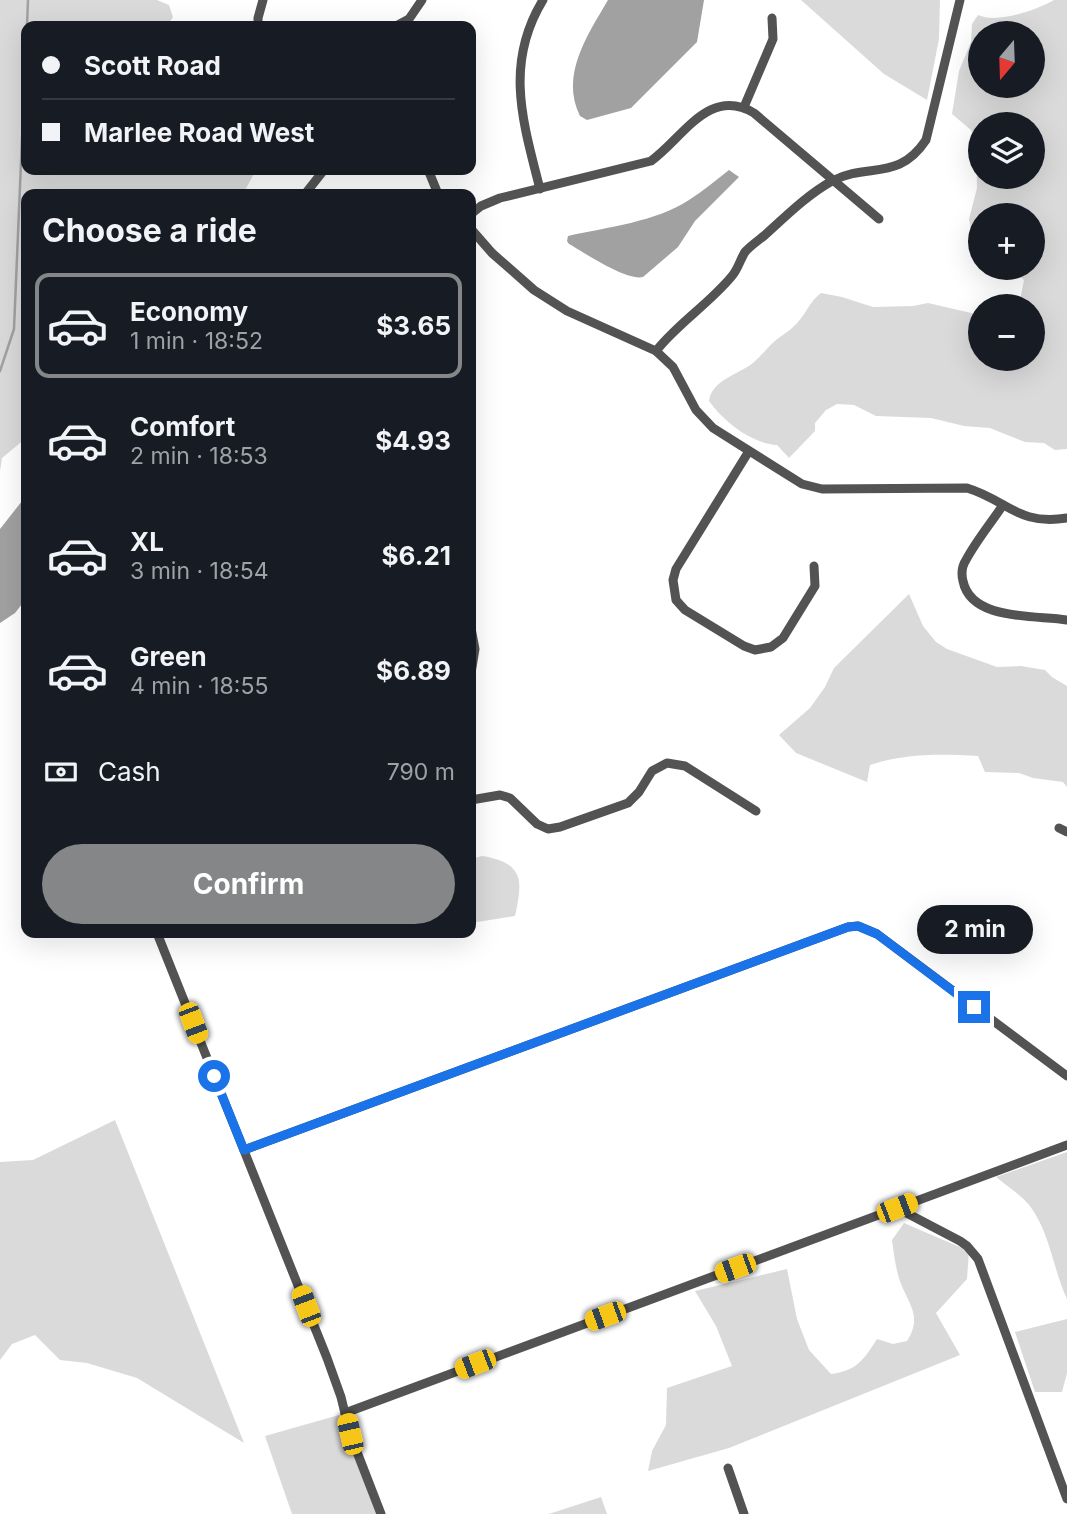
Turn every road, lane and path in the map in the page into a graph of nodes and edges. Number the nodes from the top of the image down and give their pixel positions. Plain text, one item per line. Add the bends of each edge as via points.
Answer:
1 (263, 0) edge
2 (422, 0) edge
3 (543, 0) edge
4 (960, 0) edge
5 (772, 18) dead end
6 (258, 21) edge
7 (406, 21) edge
8 (744, 107) junction
9 (320, 175) edge
10 (834, 180) junction
11 (309, 189) edge
12 (540, 189) junction
13 (476, 210) edge
14 (879, 219) dead end
15 (476, 235) edge
16 (656, 351) junction
17 (749, 450) junction
18 (1003, 505) junction
19 (1067, 518) edge
20 (814, 566) dead end
21 (1067, 620) edge
22 (476, 799) edge
23 (756, 811) dead end
24 (158, 938) edge
25 (1067, 1076) edge
26 (1067, 1145) edge
27 (244, 1150) junction
28 (897, 1208) junction
29 (345, 1413) junction
30 (728, 1468) dead end
31 (1067, 1499) edge
32 (381, 1514) edge
33 (744, 1514) edge

1 - 6 street
2 - 7 street
3 - 12 street via 526,36 519,86
4 - 10 street via 926,140 916,155 900,165
5 - 8 street via 773,38
8 - 10 street
8 - 12 street via 723,104 709,109 650,160
9 - 11 street
10 - 14 street
10 - 16 street via 746,251 733,275
12 - 13 street via 500,198
15 - 16 street via 534,290 567,312
16 - 17 street via 673,367 696,410 713,428
17 - 18 street via 802,484 822,489 967,488
17 - 20 street via 676,569 676,600 744,646 755,650 771,647 783,638 815,586
18 - 19 street via 1038,518
18 - 21 street via 965,561 961,574 964,590 971,600 998,613
22 - 23 street via 510,798 537,824 548,829 560,827 628,803 652,771 667,763 685,766
24 - 27 street
25 - 27 street via 877,934 858,926 842,928
26 - 28 street
27 - 29 street
28 - 29 street
28 - 31 street via 960,1241 978,1259
29 - 32 street
30 - 33 street

